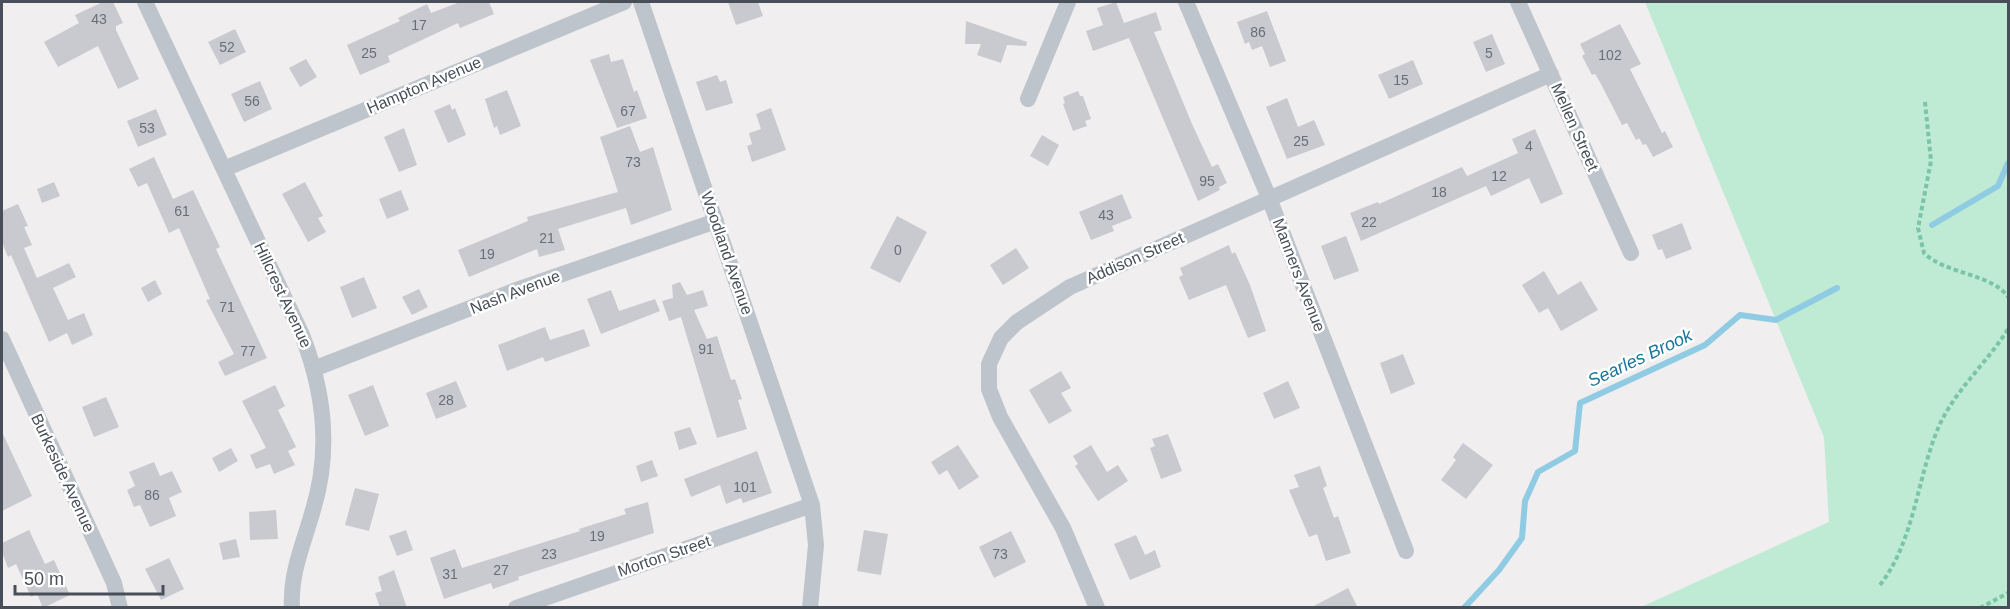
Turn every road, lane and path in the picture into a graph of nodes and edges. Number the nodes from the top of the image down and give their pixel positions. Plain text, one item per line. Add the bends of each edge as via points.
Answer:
1 (145, 2) edge
2 (624, 2) edge
3 (641, 2) edge
4 (1068, 2) edge
5 (1186, 2) edge
6 (1518, 2) edge
7 (1551, 74) junction
8 (1028, 99) dead end
9 (1925, 102) dead end
10 (224, 169) junction
11 (1269, 198) junction
12 (716, 221) junction
13 (1631, 253) dead end
14 (2008, 297) edge
15 (2008, 329) edge
16 (2, 339) edge
17 (315, 368) junction
18 (812, 504) junction
19 (1406, 551) dead end
20 (1880, 585) dead end
21 (2008, 593) edge
22 (120, 608) edge
23 (292, 608) edge
24 (516, 608) edge
25 (810, 608) edge
26 (1097, 608) edge
27 (1980, 608) edge

1 - 10 street, Hillcrest Avenue
2 - 10 street, Hampton Avenue
3 - 12 street, Woodland Avenue
4 - 8 street
5 - 11 street, Manners Avenue
6 - 7 street, Mellen Street
7 - 11 street, Addison Street
7 - 13 street, Mellen Street
9 - 14 path via 1931,161 1918,228 1924,253 1937,263 1992,284
10 - 17 street, Hillcrest Avenue
11 - 19 street, Manners Avenue
11 - 26 street, Addison Street via 1070,287 1017,322 1001,338 989,364 989,389 1000,417 1063,528
12 - 17 street, Nash Avenue via 522,288
12 - 18 street, Woodland Avenue
15 - 20 path via 1940,424 1901,545
16 - 22 street, Burkeside Avenue via 114,583
17 - 23 street, Hillcrest Avenue via 323,425 323,471 296,560
18 - 24 street, Morton Street
18 - 25 street via 816,545
21 - 27 path

